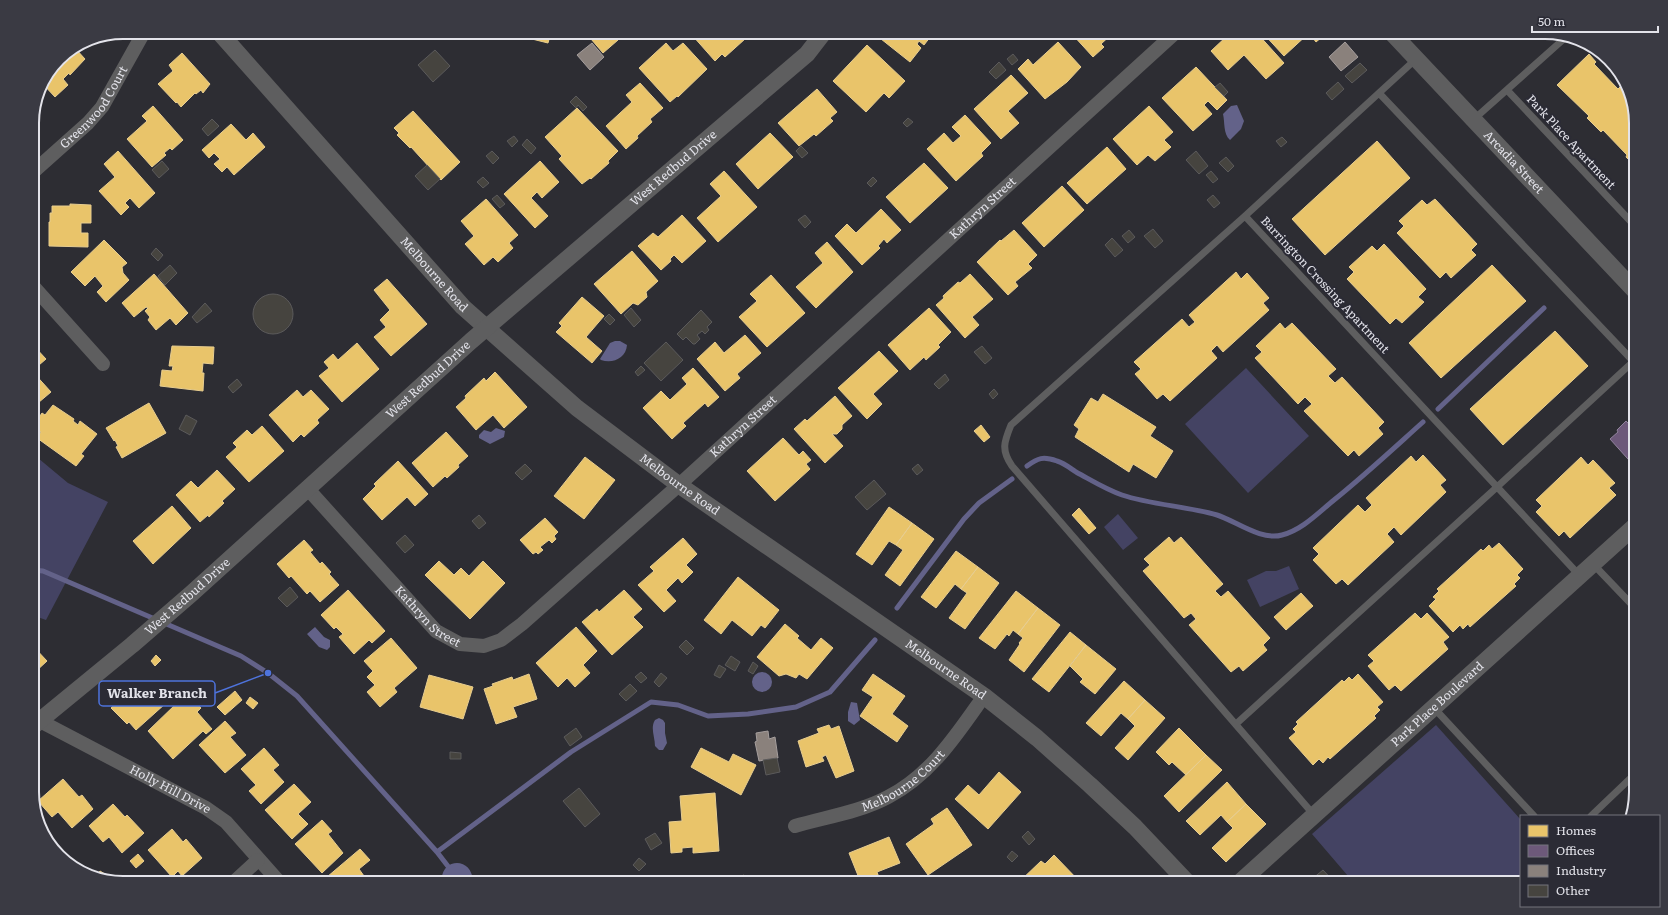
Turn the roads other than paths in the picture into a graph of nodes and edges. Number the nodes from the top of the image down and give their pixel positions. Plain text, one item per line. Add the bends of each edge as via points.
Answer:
1 (140, 39) edge
2 (225, 39) edge
3 (819, 39) edge
4 (1168, 39) edge
5 (1398, 39) edge
6 (1562, 41) edge
7 (1416, 59) junction
8 (1507, 90) junction
9 (1379, 93) junction
10 (1473, 120) junction
11 (39, 167) edge
12 (1245, 216) junction
13 (1629, 220) edge
14 (1629, 285) edge
15 (39, 293) edge
16 (487, 327) junction
17 (1629, 354) edge
18 (103, 364) dead end
19 (1629, 366) edge
20 (679, 484) junction
21 (1498, 487) junction
22 (307, 488) junction
23 (1629, 531) edge
24 (1593, 564) junction
25 (1580, 576) junction
26 (1629, 602) edge
27 (984, 696) junction
28 (1433, 708) junction
29 (39, 722) edge
30 (1236, 724) junction
31 (39, 725) edge
32 (1629, 780) edge
33 (1533, 815) edge
34 (1592, 815) edge
35 (1314, 816) junction
36 (795, 826) dead end
37 (258, 860) junction
38 (241, 876) edge
39 (273, 876) edge
40 (1181, 876) edge
41 (1247, 876) edge

1 - 11 street, Greenwood Court via 102,107
2 - 16 street, Melbourne Road via 422,262 463,307
3 - 16 street, West Redbud Drive via 807,54
4 - 20 street, Kathryn Street
5 - 7 street, Arcadia Street
6 - 8 lane
7 - 9 lane, Barrington Crossing Apartment
7 - 10 street, Arcadia Street
8 - 10 lane
8 - 13 lane, Park Place Apartment
9 - 12 lane, Barrington Crossing Apartment
9 - 17 lane
10 - 14 street, Arcadia Street
12 - 21 lane, Barrington Crossing Apartment
12 - 30 lane via 1012,425 1004,447 1005,457 1012,466
15 - 18 street
16 - 20 street, Melbourne Road via 577,408
16 - 22 street, West Redbud Drive
19 - 21 lane
20 - 22 street, Kathryn Street via 522,624 501,640 484,646 460,644 436,631
20 - 27 street, Melbourne Road
21 - 25 lane, Barrington Crossing Apartment
21 - 30 lane
22 - 29 street, West Redbud Drive via 191,594
23 - 24 street, Park Place Boulevard
24 - 25 street, Park Place Boulevard
24 - 26 lane
25 - 28 street, Park Place Boulevard
27 - 36 street, Melbourne Court via 936,759 906,787 869,805
27 - 40 street, Melbourne Road via 1090,785
28 - 33 lane
28 - 35 street, Park Place Boulevard
30 - 35 lane
31 - 37 street, Holly Hill Drive via 206,808 226,822
32 - 34 lane
35 - 41 street, Park Place Boulevard
37 - 38 street
37 - 39 street, Holly Hill Drive

